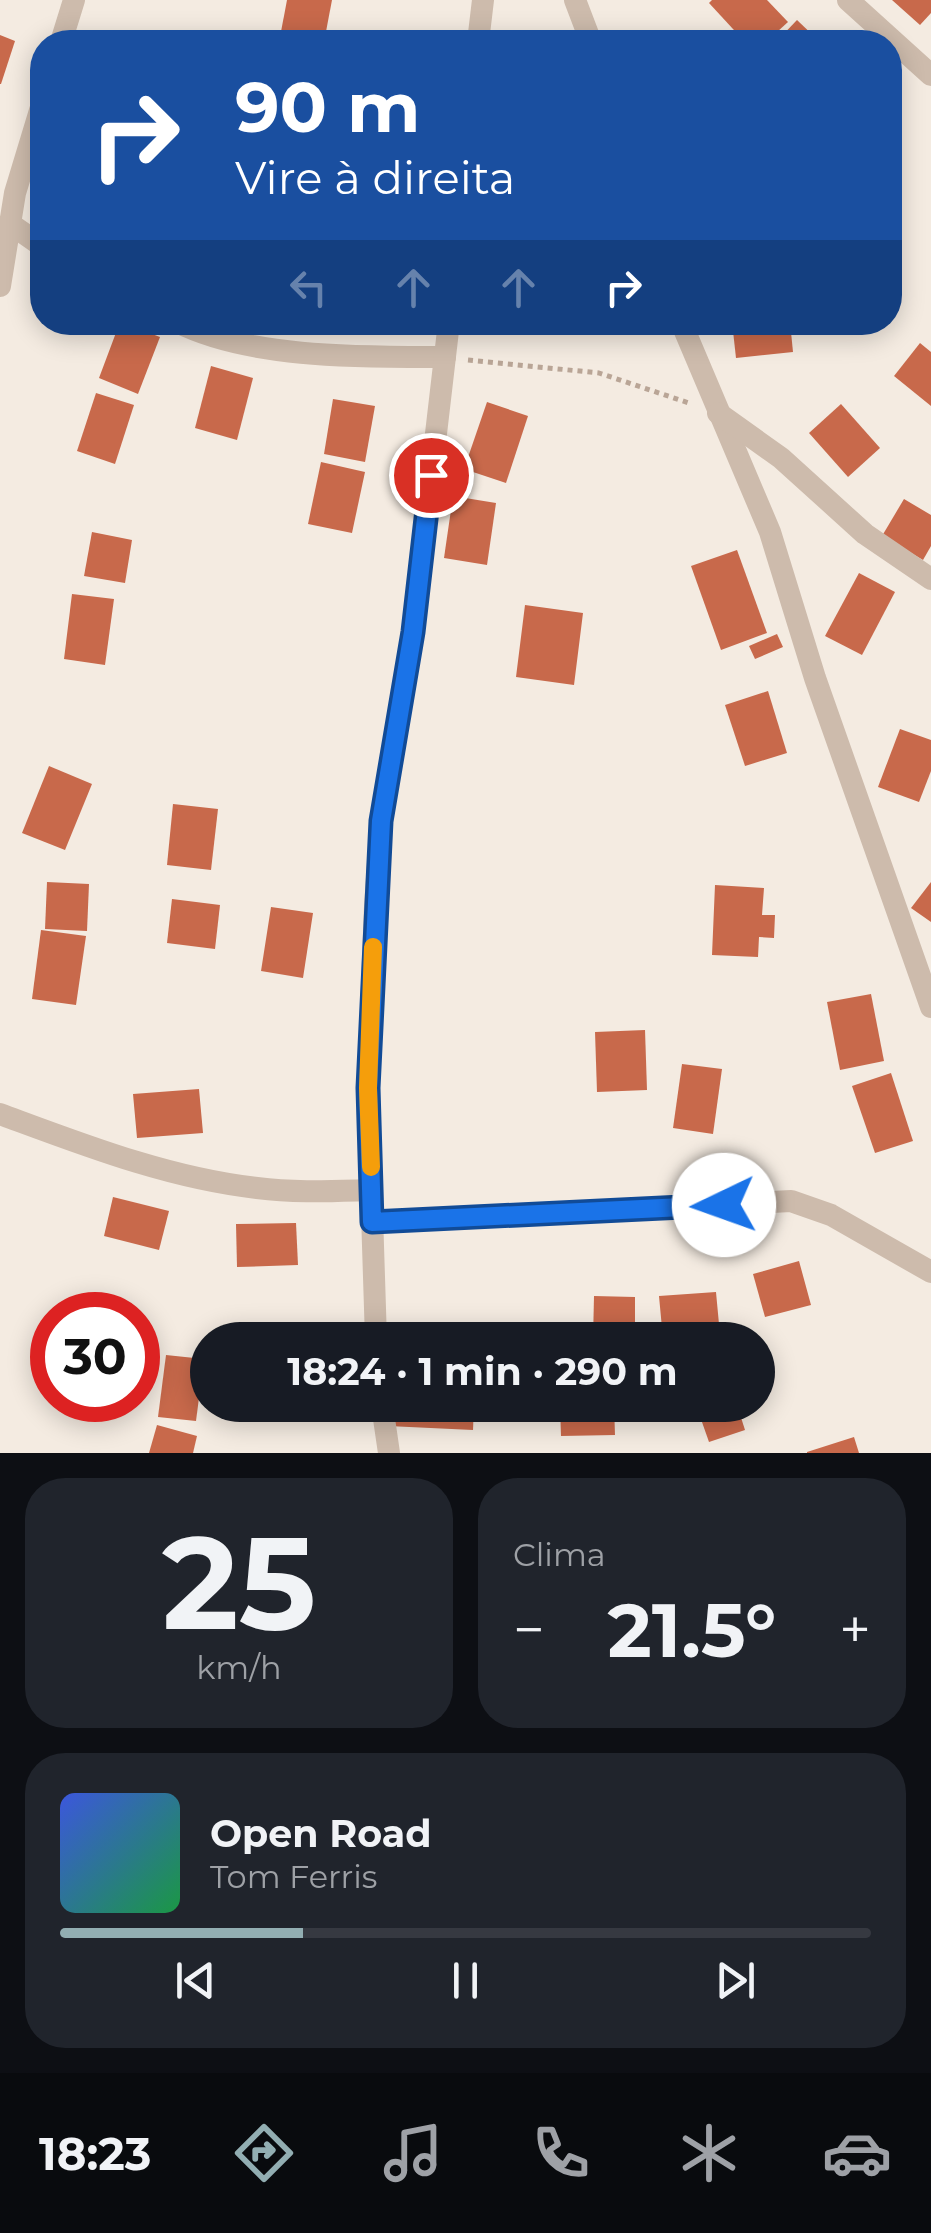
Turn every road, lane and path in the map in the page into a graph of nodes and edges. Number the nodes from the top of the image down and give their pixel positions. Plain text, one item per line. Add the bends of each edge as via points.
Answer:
1 (74, 0) edge
2 (483, 0) edge
3 (576, 0) edge
4 (848, 0) edge
5 (65, 30) edge
6 (479, 30) edge
7 (587, 30) edge
8 (882, 30) edge
9 (902, 48) edge
10 (930, 73) edge
11 (30, 147) edge
12 (9, 223) junction
13 (30, 238) edge
14 (0, 286) edge
15 (214, 335) edge
16 (448, 335) edge
17 (686, 335) edge
18 (445, 357) junction
19 (718, 413) junction
20 (931, 579) edge
21 (931, 1007) edge
22 (0, 1114) edge
23 (372, 1190) junction
24 (372, 1222) junction
25 (931, 1272) edge
26 (375, 1322) edge
27 (384, 1422) edge
28 (389, 1453) edge

1 - 5 street
2 - 6 street
3 - 7 street
4 - 8 street
9 - 10 street
11 - 12 street
12 - 13 street
12 - 14 street
15 - 18 street via 352,357
16 - 18 street
17 - 19 street
18 - 19 path via 598,373
18 - 23 street via 413,632 381,821 368,1088
19 - 20 street via 781,458 865,534
19 - 21 street via 770,532
22 - 23 street via 98,1152 199,1178 256,1188
23 - 24 street
24 - 25 street via 792,1202 831,1215
24 - 26 street
27 - 28 street

